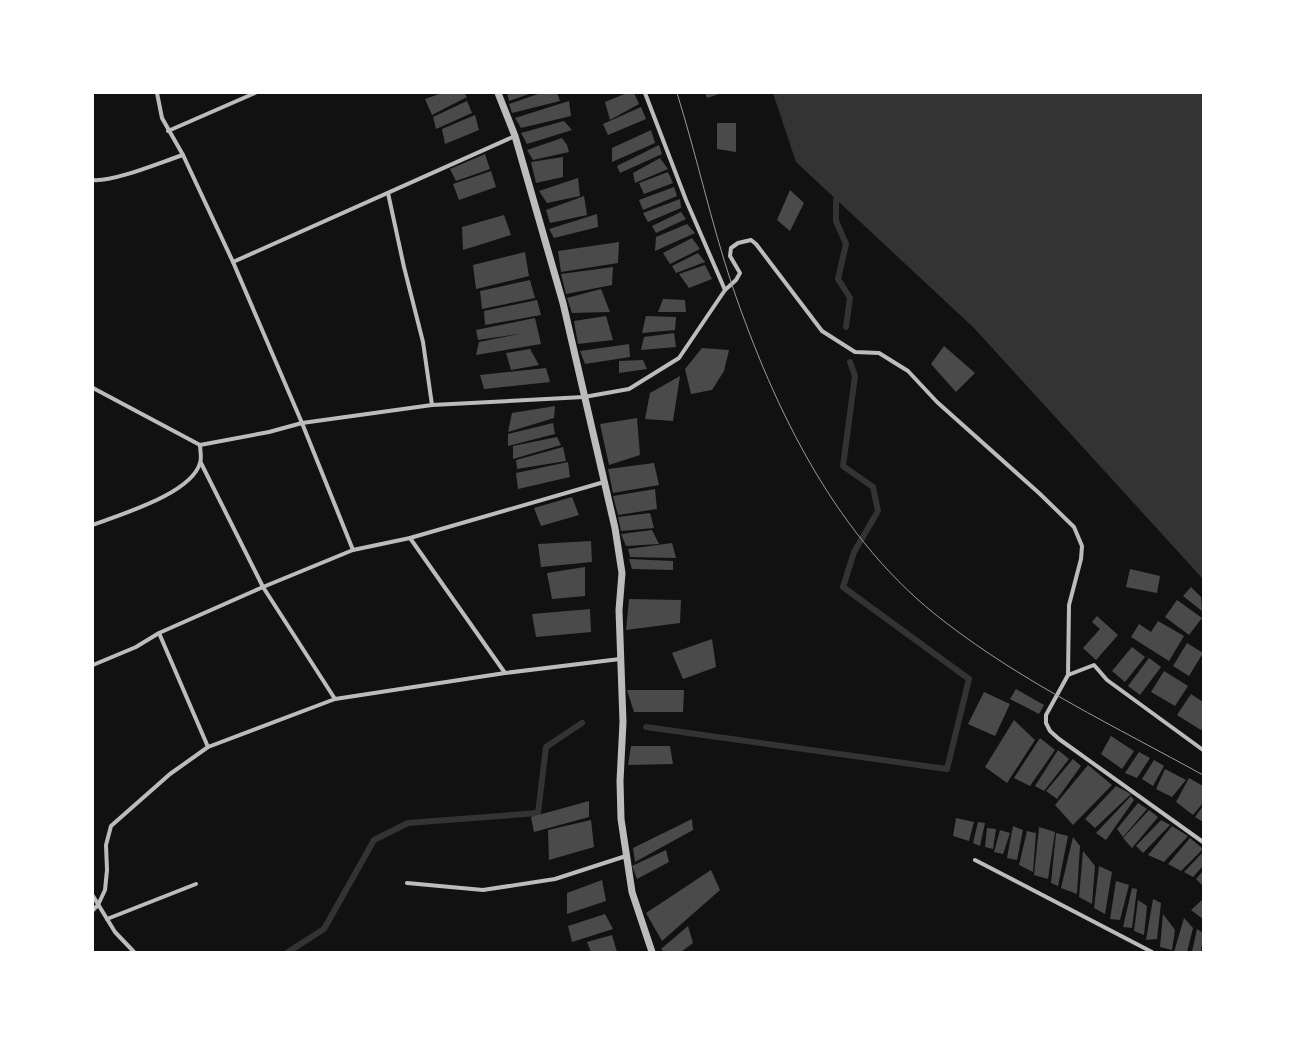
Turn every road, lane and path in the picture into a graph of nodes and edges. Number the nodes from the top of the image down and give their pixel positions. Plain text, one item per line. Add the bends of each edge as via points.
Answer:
1 (157, 93) edge
2 (256, 93) edge
3 (498, 93) edge
4 (645, 93) edge
5 (168, 131) junction
6 (515, 136) junction
7 (183, 155) junction
8 (93, 180) edge
9 (388, 193) junction
10 (233, 262) junction
11 (725, 290) junction
12 (93, 388) edge
13 (584, 397) junction
14 (432, 405) junction
15 (302, 423) junction
16 (200, 445) junction
17 (201, 463) junction
18 (604, 482) junction
19 (93, 525) edge
20 (410, 538) junction
21 (353, 550) junction
22 (263, 587) junction
23 (159, 633) junction
24 (620, 660) junction
25 (93, 665) edge
26 (505, 673) junction
27 (1068, 675) junction
28 (335, 699) junction
29 (208, 747) junction
30 (1203, 750) edge
31 (1203, 842) edge
32 (626, 856) junction
33 (975, 860) dead end
34 (407, 883) dead end
35 (196, 884) dead end
36 (93, 896) edge
37 (98, 905) junction
38 (93, 910) edge
39 (107, 919) junction
40 (134, 952) edge
41 (652, 952) edge
42 (1152, 952) edge

1 - 5 street via 162,118
2 - 5 street
3 - 6 street
4 - 11 street via 686,200
5 - 7 street
6 - 9 street
6 - 13 street via 563,303
7 - 8 street
7 - 10 street
9 - 10 street
9 - 14 street via 423,342
10 - 15 street
11 - 13 street via 679,358 629,389
11 - 27 street via 740,273 730,256 731,248 738,243 751,240 822,331 854,352 879,354 908,371 937,402 1040,493 1074,527 1082,546 1069,605
12 - 16 street
13 - 14 street
13 - 18 street
14 - 15 street
15 - 16 street
15 - 21 street
16 - 17 street
17 - 19 street via 195,473 180,487 162,498
17 - 22 street
18 - 20 street
18 - 24 street via 622,573 619,610
20 - 21 street
20 - 26 street
21 - 22 street
22 - 23 street
22 - 28 street
23 - 25 street via 136,647
23 - 29 street
24 - 26 street
24 - 32 street via 623,722 621,819
26 - 28 street
27 - 30 street via 1094,665 1107,680
27 - 31 street via 1046,715 1050,731
28 - 29 street
29 - 37 street via 170,774 111,826 106,845 105,890
32 - 34 street via 555,879 483,890
32 - 41 street via 632,892
33 - 42 street
35 - 39 street
36 - 37 street
37 - 38 street
37 - 39 street
39 - 40 street via 115,932

